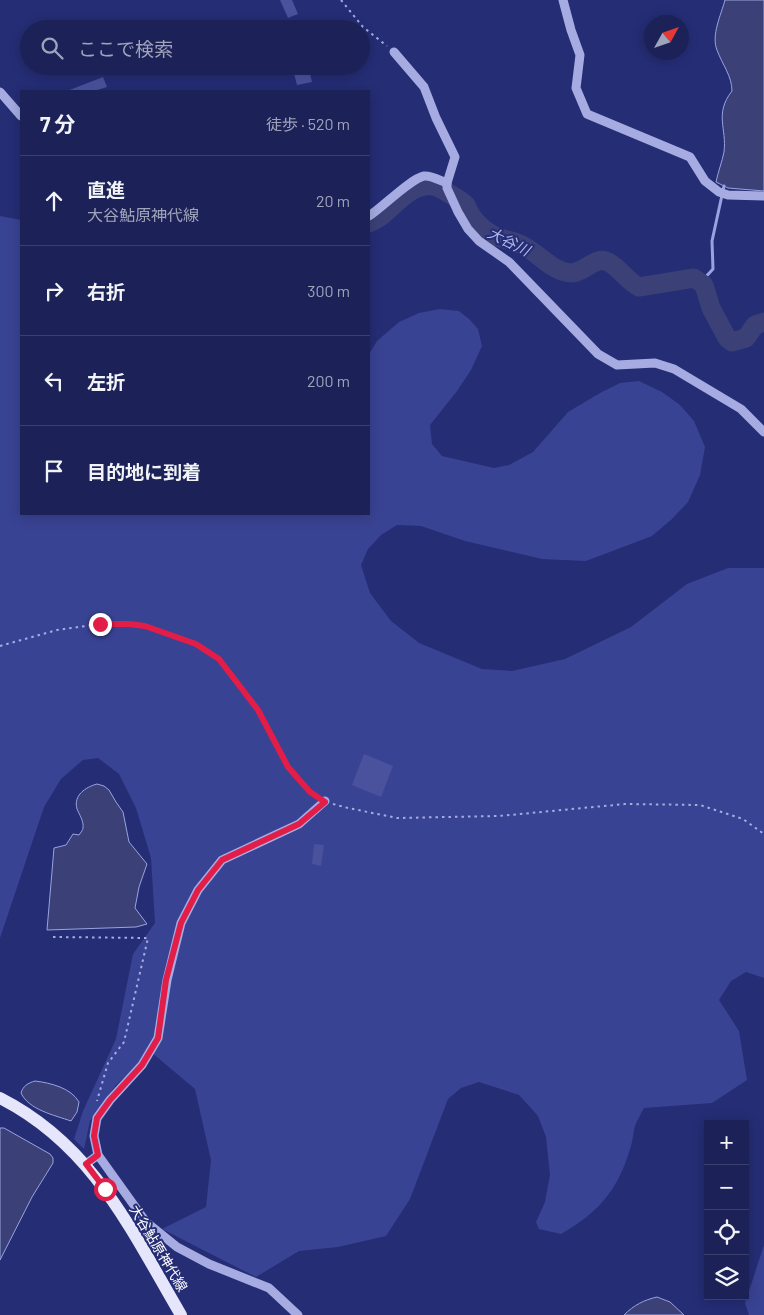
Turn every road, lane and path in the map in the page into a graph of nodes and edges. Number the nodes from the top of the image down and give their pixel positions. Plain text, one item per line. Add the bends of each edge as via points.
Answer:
1 (342, 0) edge
2 (563, 0) edge
3 (358, 20) edge
4 (370, 33) edge
5 (394, 52) joint
6 (0, 92) edge
7 (20, 115) edge
8 (447, 183) junction
9 (764, 196) edge
10 (370, 215) edge
11 (764, 432) edge
12 (0, 646) edge
13 (325, 802) junction
14 (764, 834) edge
15 (53, 937) dead end
16 (0, 1098) edge
17 (97, 1118) junction
18 (98, 1155) junction
19 (86, 1164) junction
20 (181, 1315) edge
21 (298, 1315) edge

1 - 3 path
2 - 9 street via 580,55 576,88 587,114 690,157 705,181 719,192
4 - 5 path
5 - 8 street via 424,88 455,157
6 - 7 street
8 - 10 street via 426,176 415,180
8 - 11 street via 468,229 509,262 598,354 618,365 655,363 674,369 741,409
12 - 13 path via 57,630 100,624 145,626 196,644 219,659 258,710 288,767 310,792
13 - 14 path via 397,818 499,816 625,804 700,804 743,819
13 - 17 street via 299,824 222,860 198,890 181,923 166,980 158,1038 142,1065
15 - 17 path via 148,938 124,1042 108,1063 97,1096
16 - 19 main road, 大谷鮎原神代線 via 37,1120
17 - 18 street via 94,1136
18 - 19 street
18 - 21 street via 154,1229 177,1247 209,1264 269,1288
19 - 20 main road, 大谷鮎原神代線 via 122,1214

